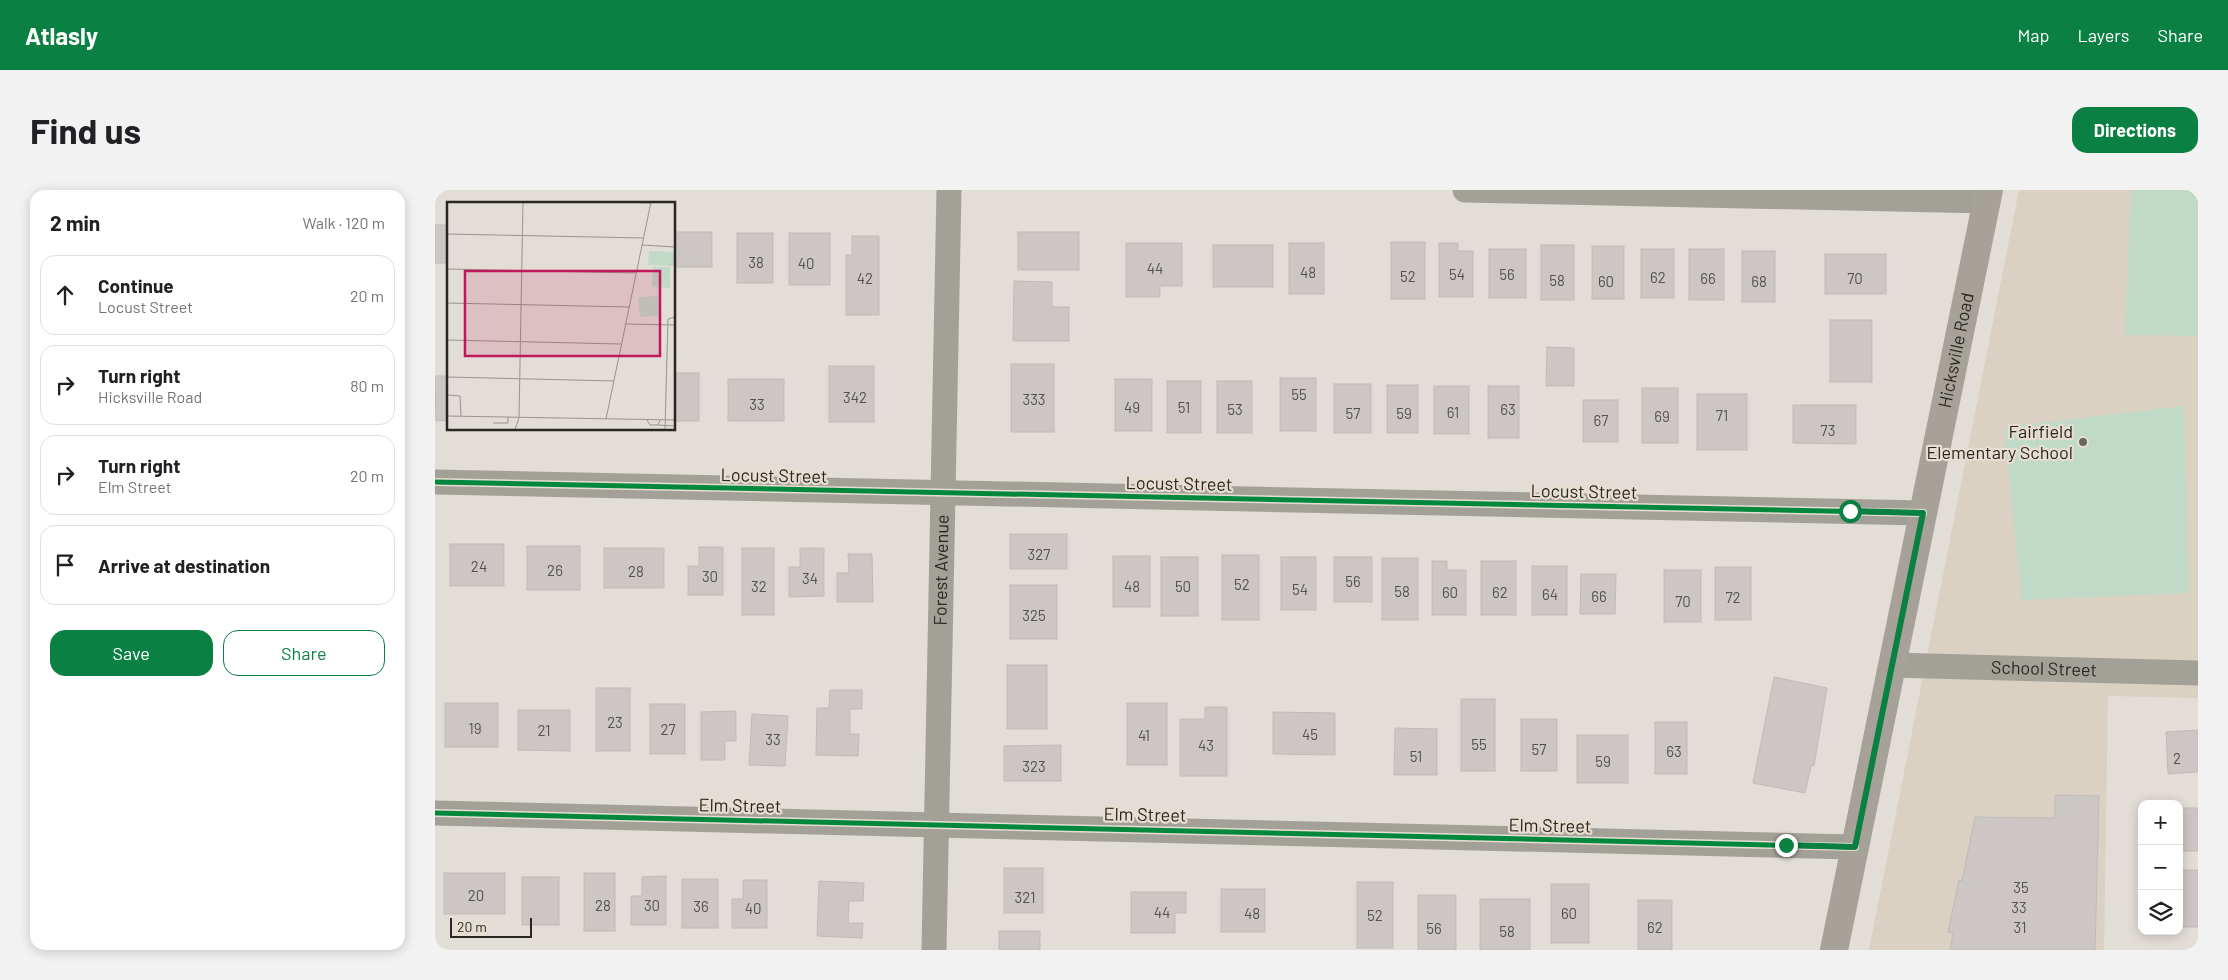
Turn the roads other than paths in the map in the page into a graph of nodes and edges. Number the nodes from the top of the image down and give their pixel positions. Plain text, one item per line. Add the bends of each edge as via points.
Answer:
1 (949, 190) edge
2 (1465, 190) edge
3 (1988, 195) edge
4 (435, 482) edge
5 (943, 493) junction
6 (1923, 513) junction
7 (1892, 665) junction
8 (2198, 673) edge
9 (435, 813) edge
10 (936, 824) junction
11 (1855, 847) junction
12 (934, 950) edge
13 (1834, 950) edge

1 - 5 street, Forest Avenue
2 - 3 street
3 - 6 main road, Hicksville Road
4 - 5 street, Locust Street
5 - 6 street, Locust Street
5 - 10 street, Forest Avenue
6 - 7 main road, Hicksville Road
7 - 8 street, School Street
7 - 11 main road, Hicksville Road
9 - 10 street, Elm Street
10 - 11 street, Elm Street
10 - 12 street, Forest Avenue
11 - 13 main road, Hicksville Road

